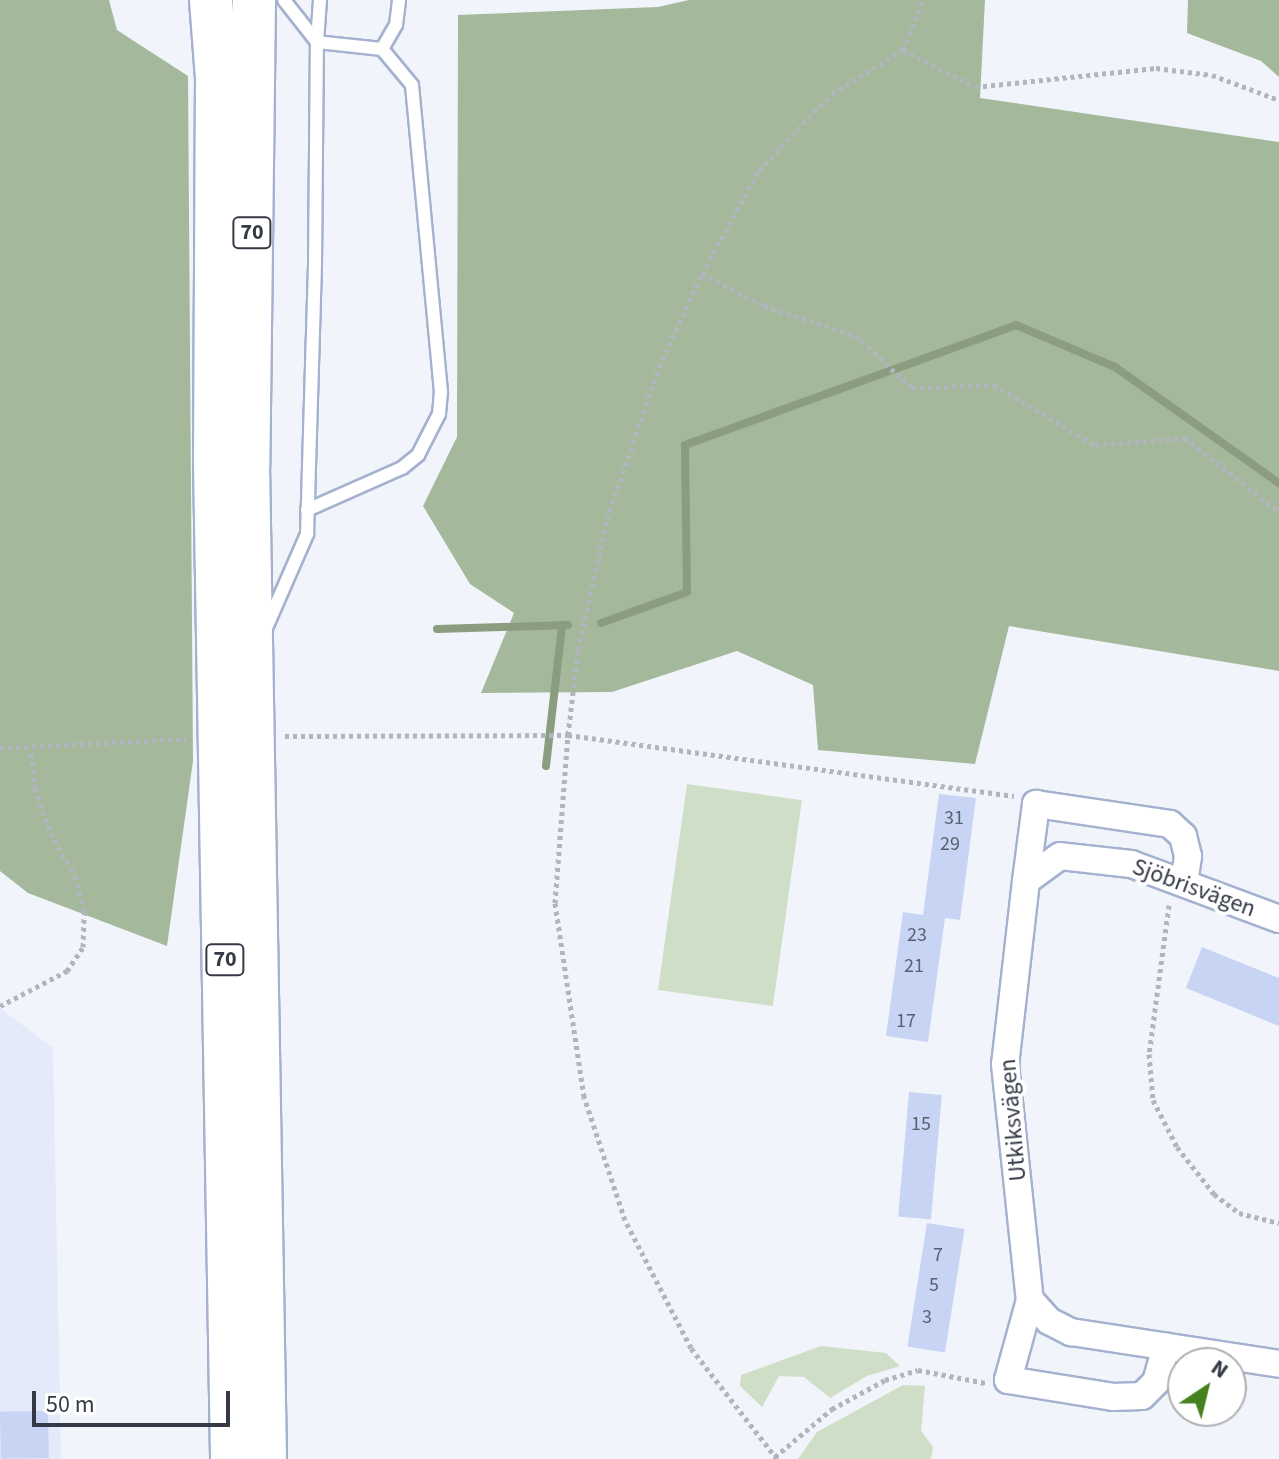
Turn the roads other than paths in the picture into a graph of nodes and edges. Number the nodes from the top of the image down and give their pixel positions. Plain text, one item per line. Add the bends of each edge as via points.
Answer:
1 (211, 0) edge
2 (254, 0) edge
3 (284, 0) edge
4 (320, 0) edge
5 (399, 0) edge
6 (317, 42) junction
7 (382, 49) junction
8 (307, 510) junction
9 (252, 660) junction
10 (1026, 881) junction
11 (1179, 881) junction
12 (1279, 919) edge
13 (1030, 1300) junction
14 (1166, 1346) junction
15 (1279, 1364) edge
16 (232, 1459) edge
17 (265, 1459) edge

1 - 16 highway, 70 via 217,78 215,462
2 - 9 highway, 70 via 248,465
3 - 6 lane
4 - 6 lane
5 - 7 lane via 396,25
6 - 7 lane
6 - 8 lane
7 - 8 lane via 412,85 439,414 418,455 402,468
8 - 9 lane via 307,534
9 - 17 highway, 70
10 - 11 street, Sjöbrisvägen via 1060,856 1131,864
10 - 11 street, Utkiksvägen via 1036,804 1170,824 1183,836 1188,856
10 - 13 street, Utkiksvägen via 1005,1064
11 - 12 street, Sjöbrisvägen
13 - 14 street via 1049,1321 1071,1332
13 - 14 street via 1008,1380 1113,1397 1142,1396 1156,1382
14 - 15 street

